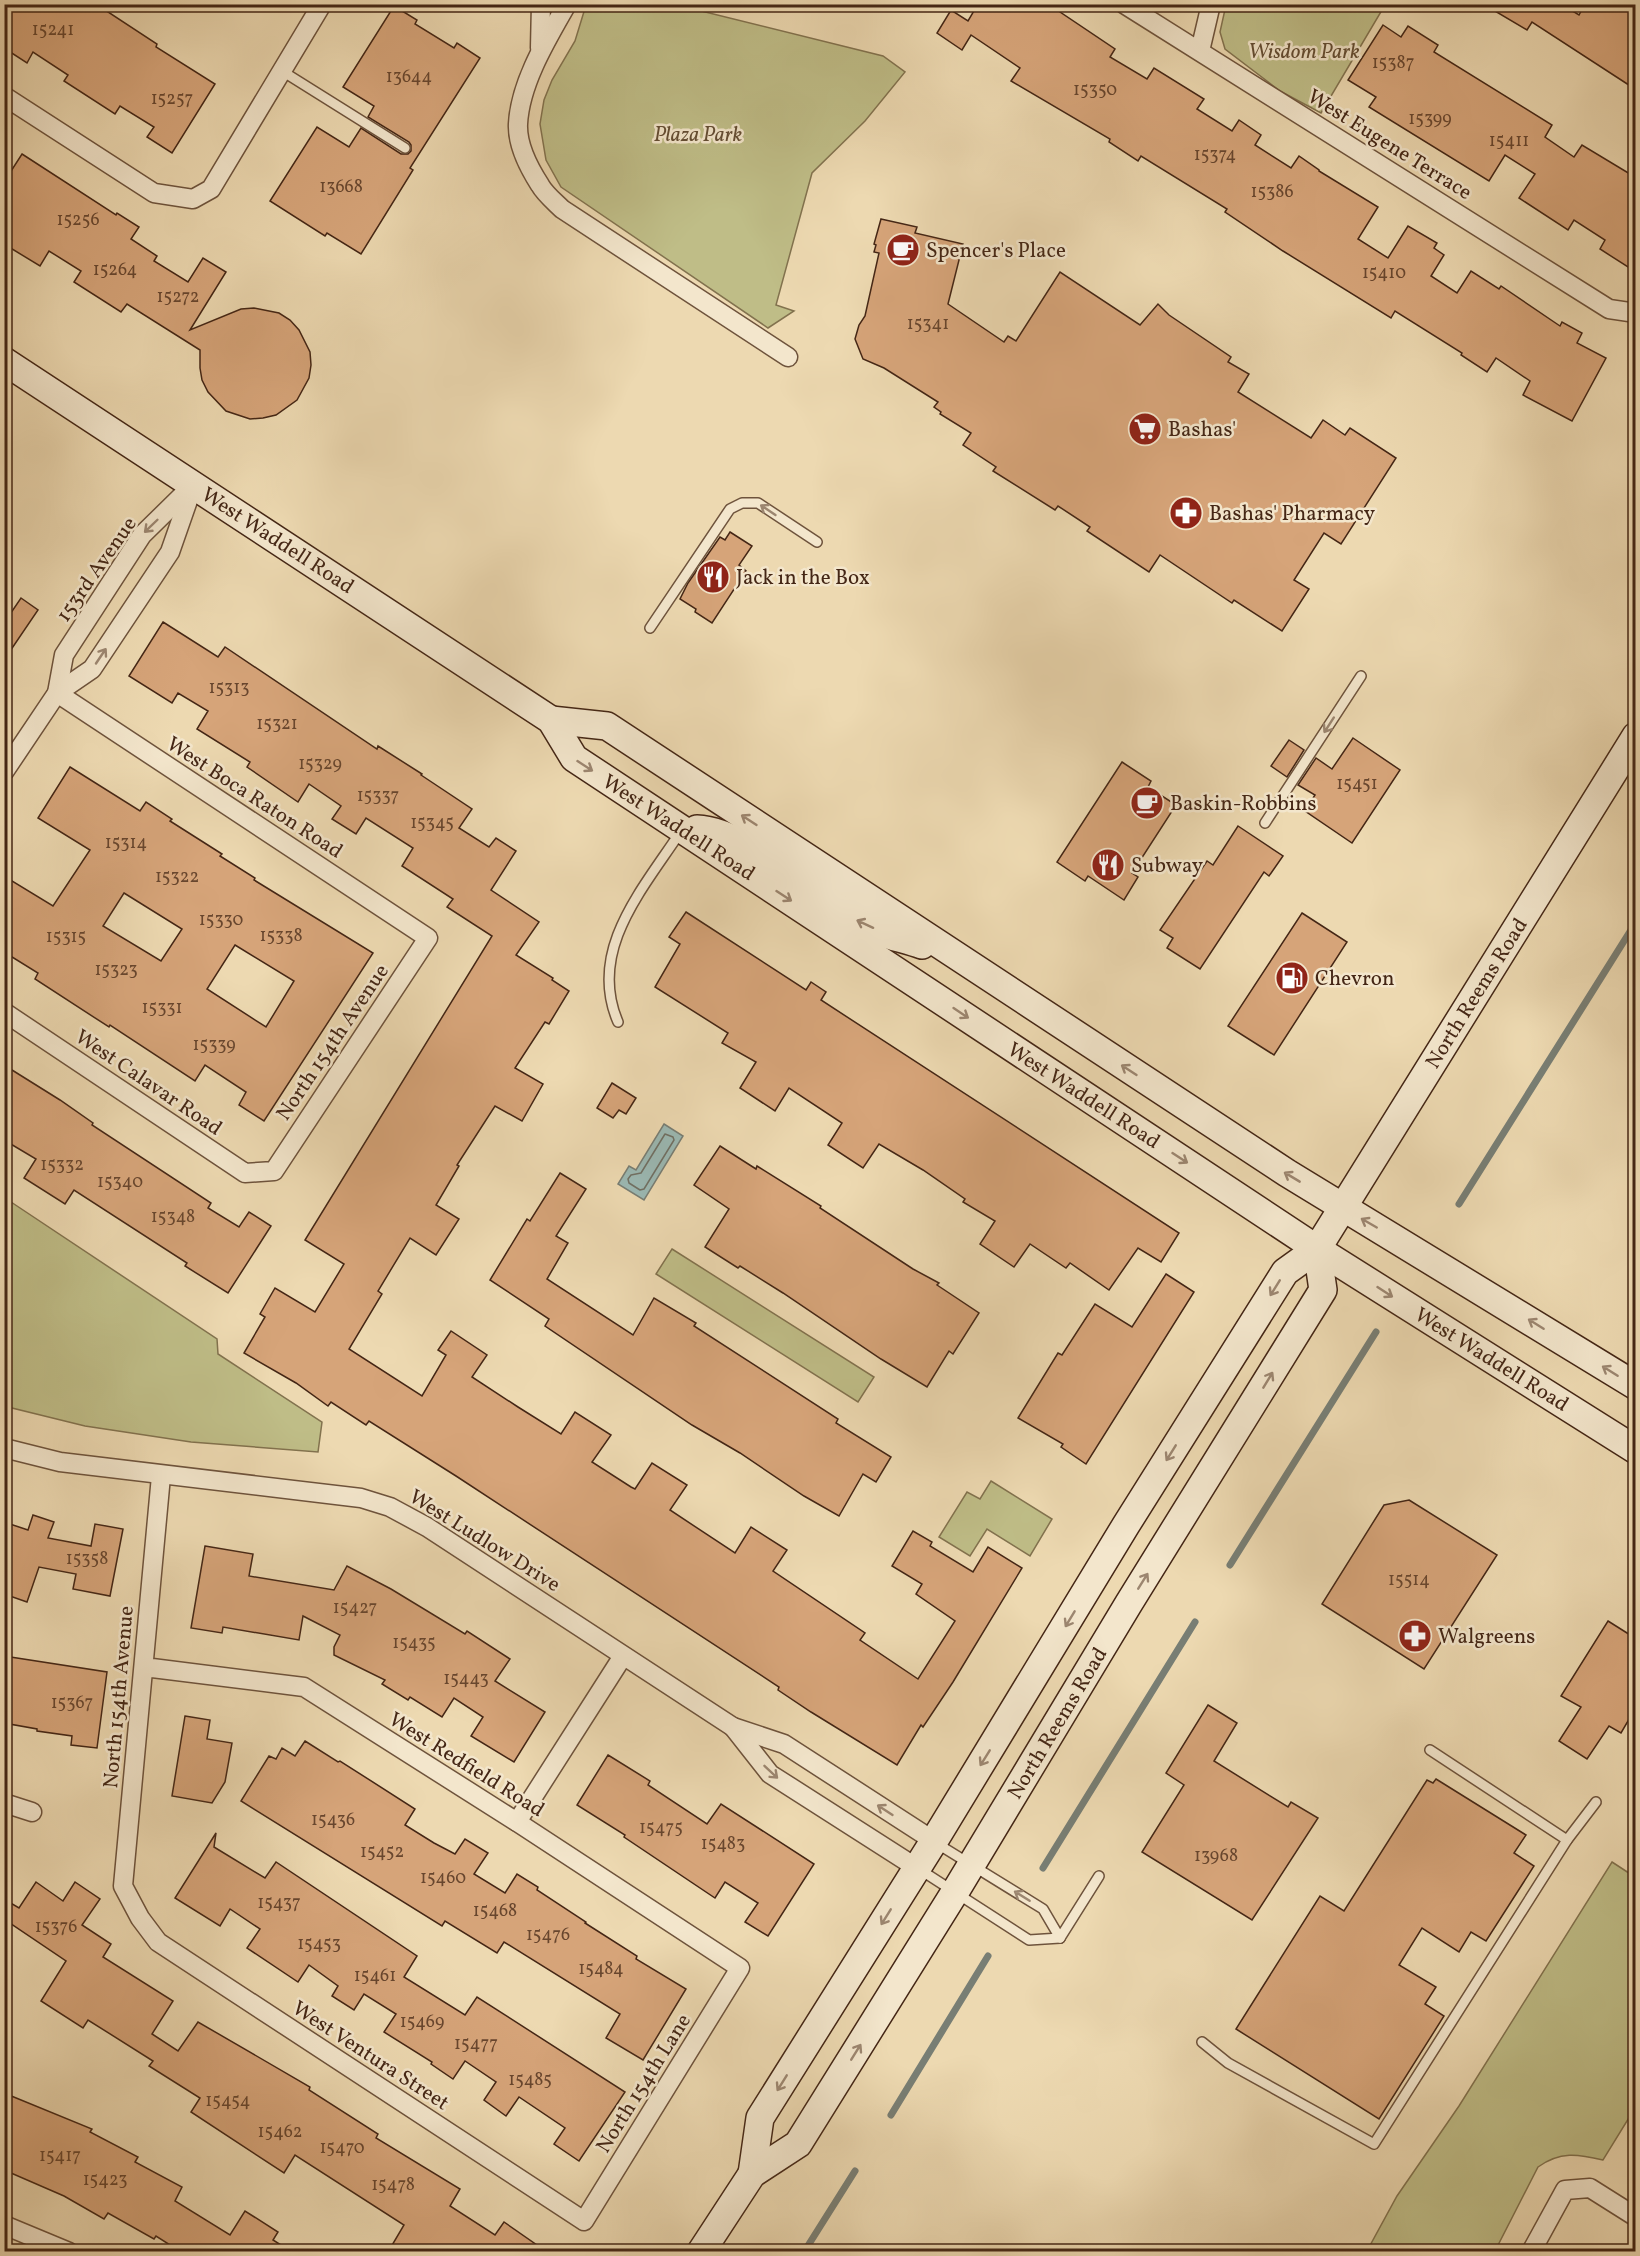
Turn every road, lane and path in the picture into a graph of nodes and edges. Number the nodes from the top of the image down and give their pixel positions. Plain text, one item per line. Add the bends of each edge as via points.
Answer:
1 (322, 4) edge
2 (541, 4) edge
3 (567, 4) edge
4 (1124, 4) edge
5 (1211, 4) edge
6 (540, 50) junction
7 (1200, 51) junction
8 (282, 71) junction
9 (4, 96) edge
10 (405, 148) dead end
11 (1635, 313) edge
12 (788, 357) dead end
13 (4, 361) edge
14 (193, 485) junction
15 (817, 542) dead end
16 (650, 628) dead end
17 (1361, 676) dead end
18 (57, 693) junction
19 (551, 720) junction
20 (1635, 736) edge
21 (4, 772) edge
22 (1265, 823) dead end
23 (682, 829) junction
24 (428, 938) joint
25 (960, 958) junction
26 (4, 1012) edge
27 (618, 1022) dead end
28 (274, 1170) joint
29 (1342, 1207) junction
30 (1317, 1249) junction
31 (1635, 1386) edge
32 (4, 1448) edge
33 (1635, 1450) edge
34 (161, 1476) junction
35 (623, 1656) junction
36 (144, 1667) junction
37 (734, 1727) junction
38 (1430, 1750) dead end
39 (1596, 1802) dead end
40 (4, 1803) edge
41 (32, 1812) dead end
42 (517, 1822) junction
43 (1567, 1840) junction
44 (934, 1841) junction
45 (972, 1864) junction
46 (917, 1868) junction
47 (1099, 1876) dead end
48 (955, 1893) junction
49 (140, 1918) joint
50 (1060, 1938) junction
51 (740, 1968) joint
52 (1202, 2042) dead end
53 (752, 2174) junction
54 (1635, 2217) edge
55 (584, 2221) joint
56 (4, 2226) edge
57 (69, 2252) edge
58 (701, 2252) edge
59 (1531, 2252) edge

1 - 8 street
2 - 6 street
3 - 6 street
4 - 7 street, West Eugene Terrace
5 - 7 street
6 - 12 street via 517,126 523,153 541,187 562,209
7 - 11 street, West Eugene Terrace via 1609,309
8 - 9 street via 211,189 193,199 154,193
8 - 10 lane
13 - 14 main road, West Waddell Road
14 -> 18 street, 153rd Avenue via 142,535 64,655
18 -> 14 street, 153rd Avenue via 92,669 170,552
14 - 19 main road, West Waddell Road
15 -> 16 lane via 758,503 742,502 730,509
17 -> 22 lane
18 - 21 street, 153rd Avenue
18 - 24 street, West Boca Raton Road
19 -> 23 main road, West Waddell Road via 574,758
25 -> 19 main road, West Waddell Road via 607,726
20 - 29 main road, North Reems Road
25 -> 23 main road via 862,924 728,836 710,830
23 - 27 lane via 633,906 611,952 607,982 610,1005
23 -> 30 main road, West Waddell Road
24 - 28 street, North 154th Avenue
29 -> 25 main road, West Waddell Road
26 - 28 street, West Calavar Road via 245,1173
29 - 30 main road, North Reems Road
31 -> 29 main road, West Waddell Road
30 -> 33 main road, West Waddell Road
30 -> 44 main road, North Reems Road via 1285,1272
45 -> 30 main road, North Reems Road via 1323,1290
32 - 34 street, West Ludlow Drive via 60,1462
34 - 35 street, West Ludlow Drive via 361,1498 390,1506
34 - 36 street, North 154th Avenue
35 - 37 street, West Ludlow Drive
35 - 42 street
36 - 42 street, West Redfield Road via 304,1687
36 - 49 street, North 154th Avenue via 123,1886
44 -> 37 street, West Ludlow Drive via 784,1744
37 -> 46 street, West Ludlow Drive via 770,1774
38 - 43 lane
39 - 43 lane
40 - 41 street
42 - 51 street, West Redfield Road
43 - 52 lane via 1374,2144 1228,2063
44 - 45 lane
44 - 46 main road, North Reems Road
45 - 48 main road, North Reems Road
50 -> 45 lane via 1043,1908
46 - 48 lane
46 -> 53 main road, North Reems Road via 760,2118
47 - 50 lane
48 - 50 lane via 1029,1940
53 -> 48 main road, North Reems Road via 798,2144
49 - 55 street, West Ventura Street via 158,1942
51 - 55 street, North 154th Lane
53 - 58 main road, North Reems Road
54 - 59 street via 1590,2188 1565,2190
56 - 57 street

